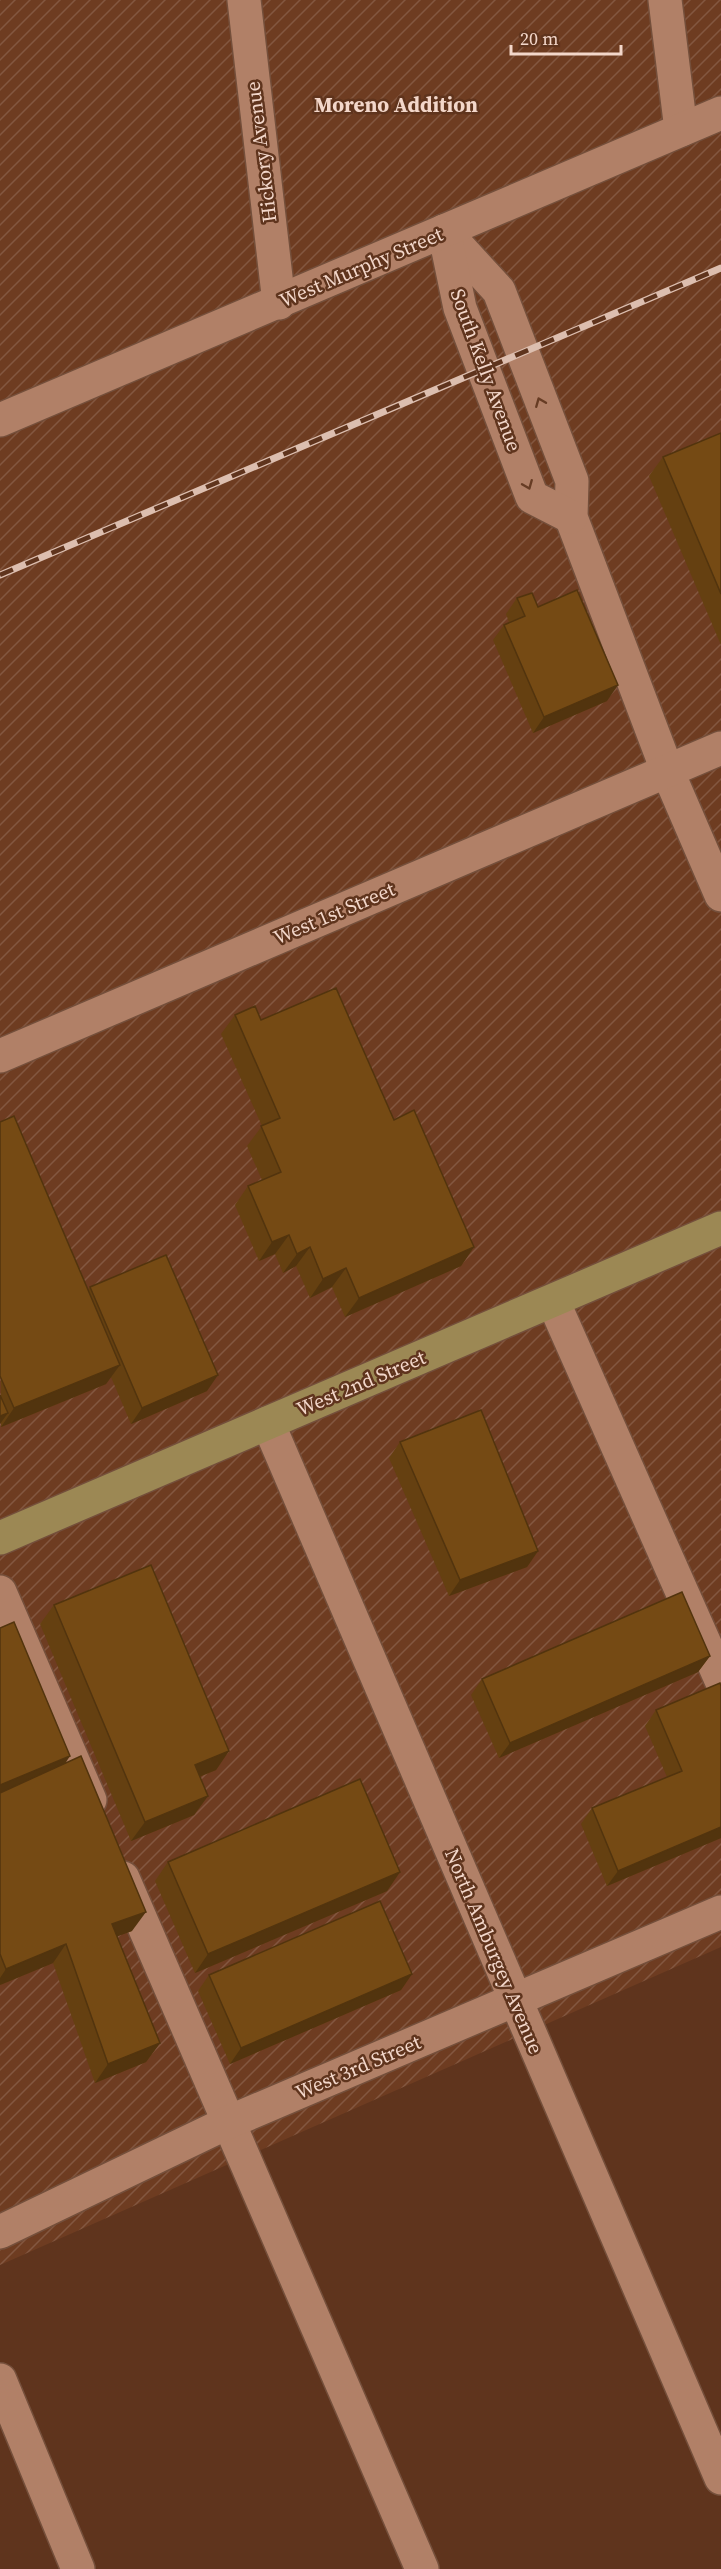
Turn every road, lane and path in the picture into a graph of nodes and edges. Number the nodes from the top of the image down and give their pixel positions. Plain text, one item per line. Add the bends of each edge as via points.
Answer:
1 (244, 0) edge
2 (665, 0) edge
3 (721, 113) edge
4 (681, 130) junction
5 (444, 231) junction
6 (279, 303) junction
7 (0, 420) edge
8 (571, 517) junction
9 (721, 748) edge
10 (667, 770) junction
11 (721, 895) edge
12 (0, 1056) edge
13 (721, 1228) edge
14 (553, 1301) junction
15 (268, 1423) junction
16 (0, 1538) edge
17 (0, 1593) edge
18 (721, 1680) edge
19 (721, 1912) edge
20 (515, 2000) junction
21 (229, 2122) junction
22 (0, 2232) edge
23 (0, 2380) edge
24 (721, 2478) edge
25 (78, 2569) edge
26 (422, 2569) edge

1 - 6 street, Hickory Avenue
2 - 4 street
3 - 4 street, West Murphy Street
4 - 5 street, West Murphy Street
5 - 6 street, West Murphy Street
8 -> 5 street, South Kelly Avenue via 572,481 500,291
5 -> 8 street, South Kelly Avenue via 460,308 532,497
6 - 7 street, West Murphy Street
8 - 10 street, South Kelly Avenue
9 - 10 street, West 1st Street
10 - 11 street, South Kelly Avenue
10 - 12 street, West 1st Street
13 - 14 main road, West 2nd Street
14 - 15 main road, West 2nd Street
14 - 18 street
15 - 16 main road, West 2nd Street
15 - 20 street, North Amburgey Avenue
17 - 21 street
19 - 20 street, West 3rd Street
20 - 21 street, West 3rd Street
20 - 24 street, North Amburgey Avenue
21 - 22 street, West 3rd Street
21 - 26 street
23 - 25 street

